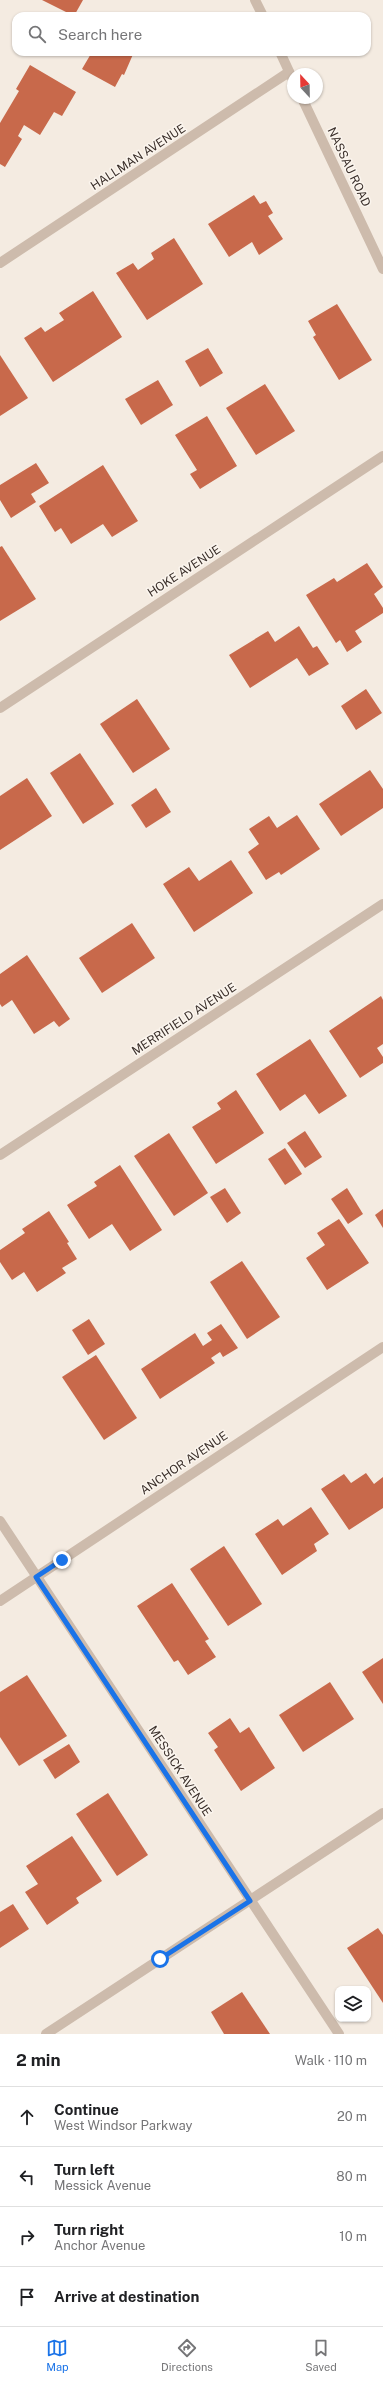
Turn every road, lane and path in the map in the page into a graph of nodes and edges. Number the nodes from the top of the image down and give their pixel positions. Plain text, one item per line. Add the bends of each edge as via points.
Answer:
1 (255, 0) edge
2 (261, 12) edge
3 (282, 56) edge
4 (287, 68) edge
5 (287, 79) edge
6 (305, 104) edge
7 (0, 263) edge
8 (383, 269) edge
9 (383, 456) edge
10 (0, 708) edge
11 (383, 904) edge
12 (0, 1155) edge
13 (383, 1347) edge
14 (0, 1521) edge
15 (36, 1577) junction
16 (0, 1601) edge
17 (383, 1813) edge
18 (250, 1901) junction
19 (46, 2034) edge
20 (339, 2034) edge

1 - 2 street
3 - 4 street
5 - 7 street, HALLMAN AVENUE
6 - 8 street, NASSAU ROAD
9 - 10 street, HOKE AVENUE
11 - 12 street, MERRIFIELD AVENUE
13 - 15 street, ANCHOR AVENUE
14 - 15 street, MESSICK AVENUE
15 - 16 street, ANCHOR AVENUE
15 - 18 street, MESSICK AVENUE
17 - 18 street
18 - 19 street
18 - 20 street, MESSICK AVENUE

